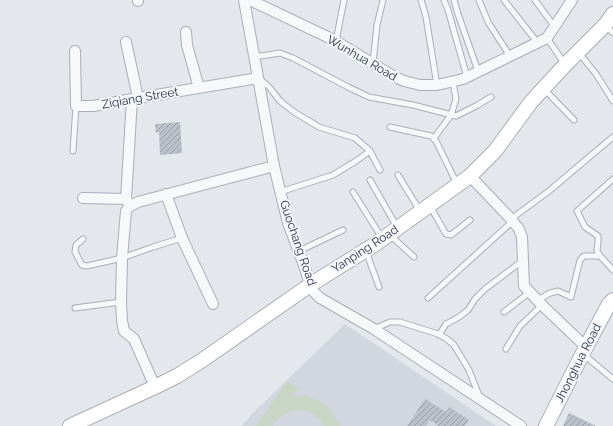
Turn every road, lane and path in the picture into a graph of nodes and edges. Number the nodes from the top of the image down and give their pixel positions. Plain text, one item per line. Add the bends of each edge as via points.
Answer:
1 (244, 0) edge
2 (250, 0) edge
3 (344, 0) edge
4 (383, 0) edge
5 (421, 0) edge
6 (444, 0) edge
7 (454, 0) edge
8 (479, 0) edge
9 (504, 0) edge
10 (535, 0) edge
11 (572, 0) edge
12 (610, 24) edge
13 (554, 26) junction
14 (186, 32) dead end
15 (547, 38) junction
16 (336, 41) junction
17 (126, 42) dead end
18 (537, 42) junction
19 (75, 51) dead end
20 (578, 52) junction
21 (510, 56) junction
22 (254, 57) junction
23 (373, 64) junction
24 (564, 64) junction
25 (478, 71) junction
26 (467, 76) junction
27 (258, 78) junction
28 (453, 82) junction
29 (437, 85) junction
30 (199, 88) junction
31 (543, 89) junction
32 (491, 97) dead end
33 (135, 98) junction
34 (613, 101) edge
35 (76, 106) junction
36 (451, 114) junction
37 (574, 120) dead end
38 (390, 127) dead end
39 (613, 137) edge
40 (434, 138) junction
41 (73, 151) dead end
42 (370, 152) junction
43 (274, 166) junction
44 (380, 170) dead end
45 (398, 175) dead end
46 (470, 176) junction
47 (613, 179) edge
48 (370, 180) dead end
49 (458, 185) junction
50 (280, 192) junction
51 (353, 192) dead end
52 (166, 194) junction
53 (82, 198) dead end
54 (128, 202) junction
55 (425, 208) junction
56 (470, 220) dead end
57 (512, 220) junction
58 (343, 230) dead end
59 (390, 234) junction
60 (182, 238) junction
61 (83, 239) dead end
62 (366, 250) junction
63 (299, 251) junction
64 (600, 256) junction
65 (122, 258) junction
66 (414, 258) dead end
67 (523, 261) junction
68 (613, 270) edge
69 (310, 285) junction
70 (379, 287) dead end
71 (530, 292) junction
72 (428, 298) dead end
73 (613, 300) edge
74 (121, 302) junction
75 (540, 303) junction
76 (213, 304) dead end
77 (76, 308) dead end
78 (504, 312) dead end
79 (374, 329) junction
80 (439, 335) junction
81 (506, 349) dead end
82 (584, 350) junction
83 (613, 380) edge
84 (155, 387) junction
85 (480, 399) junction
86 (70, 426) edge
87 (521, 426) edge
88 (546, 426) edge

1 - 22 street, Guochang Road
2 - 16 street, Wunhua Road
3 - 16 lane
4 - 23 lane via 377,25
5 - 29 lane
6 - 26 lane
7 - 25 lane
8 - 21 lane via 488,22
9 - 18 lane
10 - 13 lane
11 - 13 street
12 - 20 street, Yanping Road
13 - 15 street
14 - 30 street
15 - 18 street, Wunhua Road
15 - 24 lane
16 - 23 street, Wunhua Road
17 - 33 street
18 - 21 street, Wunhua Road
19 - 35 street
20 - 24 street, Yanping Road
20 - 34 lane
21 - 25 street, Wunhua Road
22 - 27 street, Guochang Road
22 - 36 lane via 280,54 293,58 369,97
23 - 29 street, Wunhua Road via 404,81 420,85
24 - 31 street, Yanping Road
25 - 26 street, Wunhua Road
26 - 28 street, Wunhua Road
27 - 30 street, Ziqiang Street
27 - 42 lane via 294,112 319,127 355,138
27 - 43 street, Guochang Road
28 - 29 street, Wunhua Road
28 - 36 lane via 456,99
30 - 33 street, Ziqiang Street
31 - 37 lane
31 - 46 street, Yanping Road via 495,150
32 - 36 lane via 456,116
33 - 35 street, Ziqiang Street via 93,106
33 - 54 street
35 - 41 lane
36 - 40 lane
38 - 40 lane
39 - 57 lane
40 - 49 lane
42 - 44 lane
42 - 50 lane via 333,175
43 - 50 street, Guochang Road
43 - 52 street
45 - 55 lane
46 - 49 street, Yanping Road
46 - 57 street
47 - 64 lane via 577,211 585,227 598,236 597,251
48 - 59 lane
49 - 55 street, Yanping Road
50 - 63 street, Guochang Road
51 - 59 lane
52 - 54 street via 138,202
52 - 60 street
53 - 54 street
54 - 65 street
55 - 56 lane via 446,234 451,236
55 - 59 street, Yanping Road
57 - 67 street via 522,237
57 - 72 lane
58 - 63 lane
59 - 62 street, Yanping Road
59 - 66 lane
60 - 65 lane
60 - 76 street
61 - 65 lane via 76,245 75,252 82,265
62 - 69 street, Yanping Road
62 - 70 lane
63 - 69 street, Guochang Road
64 - 68 lane
64 - 75 lane via 584,256 580,260 572,297 558,291 550,293
65 - 74 street
67 - 71 street via 524,286
67 - 80 lane via 485,289 468,310 446,324
69 - 79 street, Guochang Road via 320,298
69 - 84 street, Yanping Road via 201,361
71 - 75 street
71 - 78 lane
73 - 82 street, Jhonghua Road
74 - 77 lane
74 - 84 street via 124,331 134,339
75 - 81 lane via 520,326
75 - 82 street
79 - 80 lane via 390,322 400,322
79 - 85 street, Guochang Road
80 - 85 lane via 454,345 469,370
82 - 83 lane
82 - 88 street, Jhonghua Road
84 - 86 street, Yanping Road
85 - 87 street, Guochang Road

